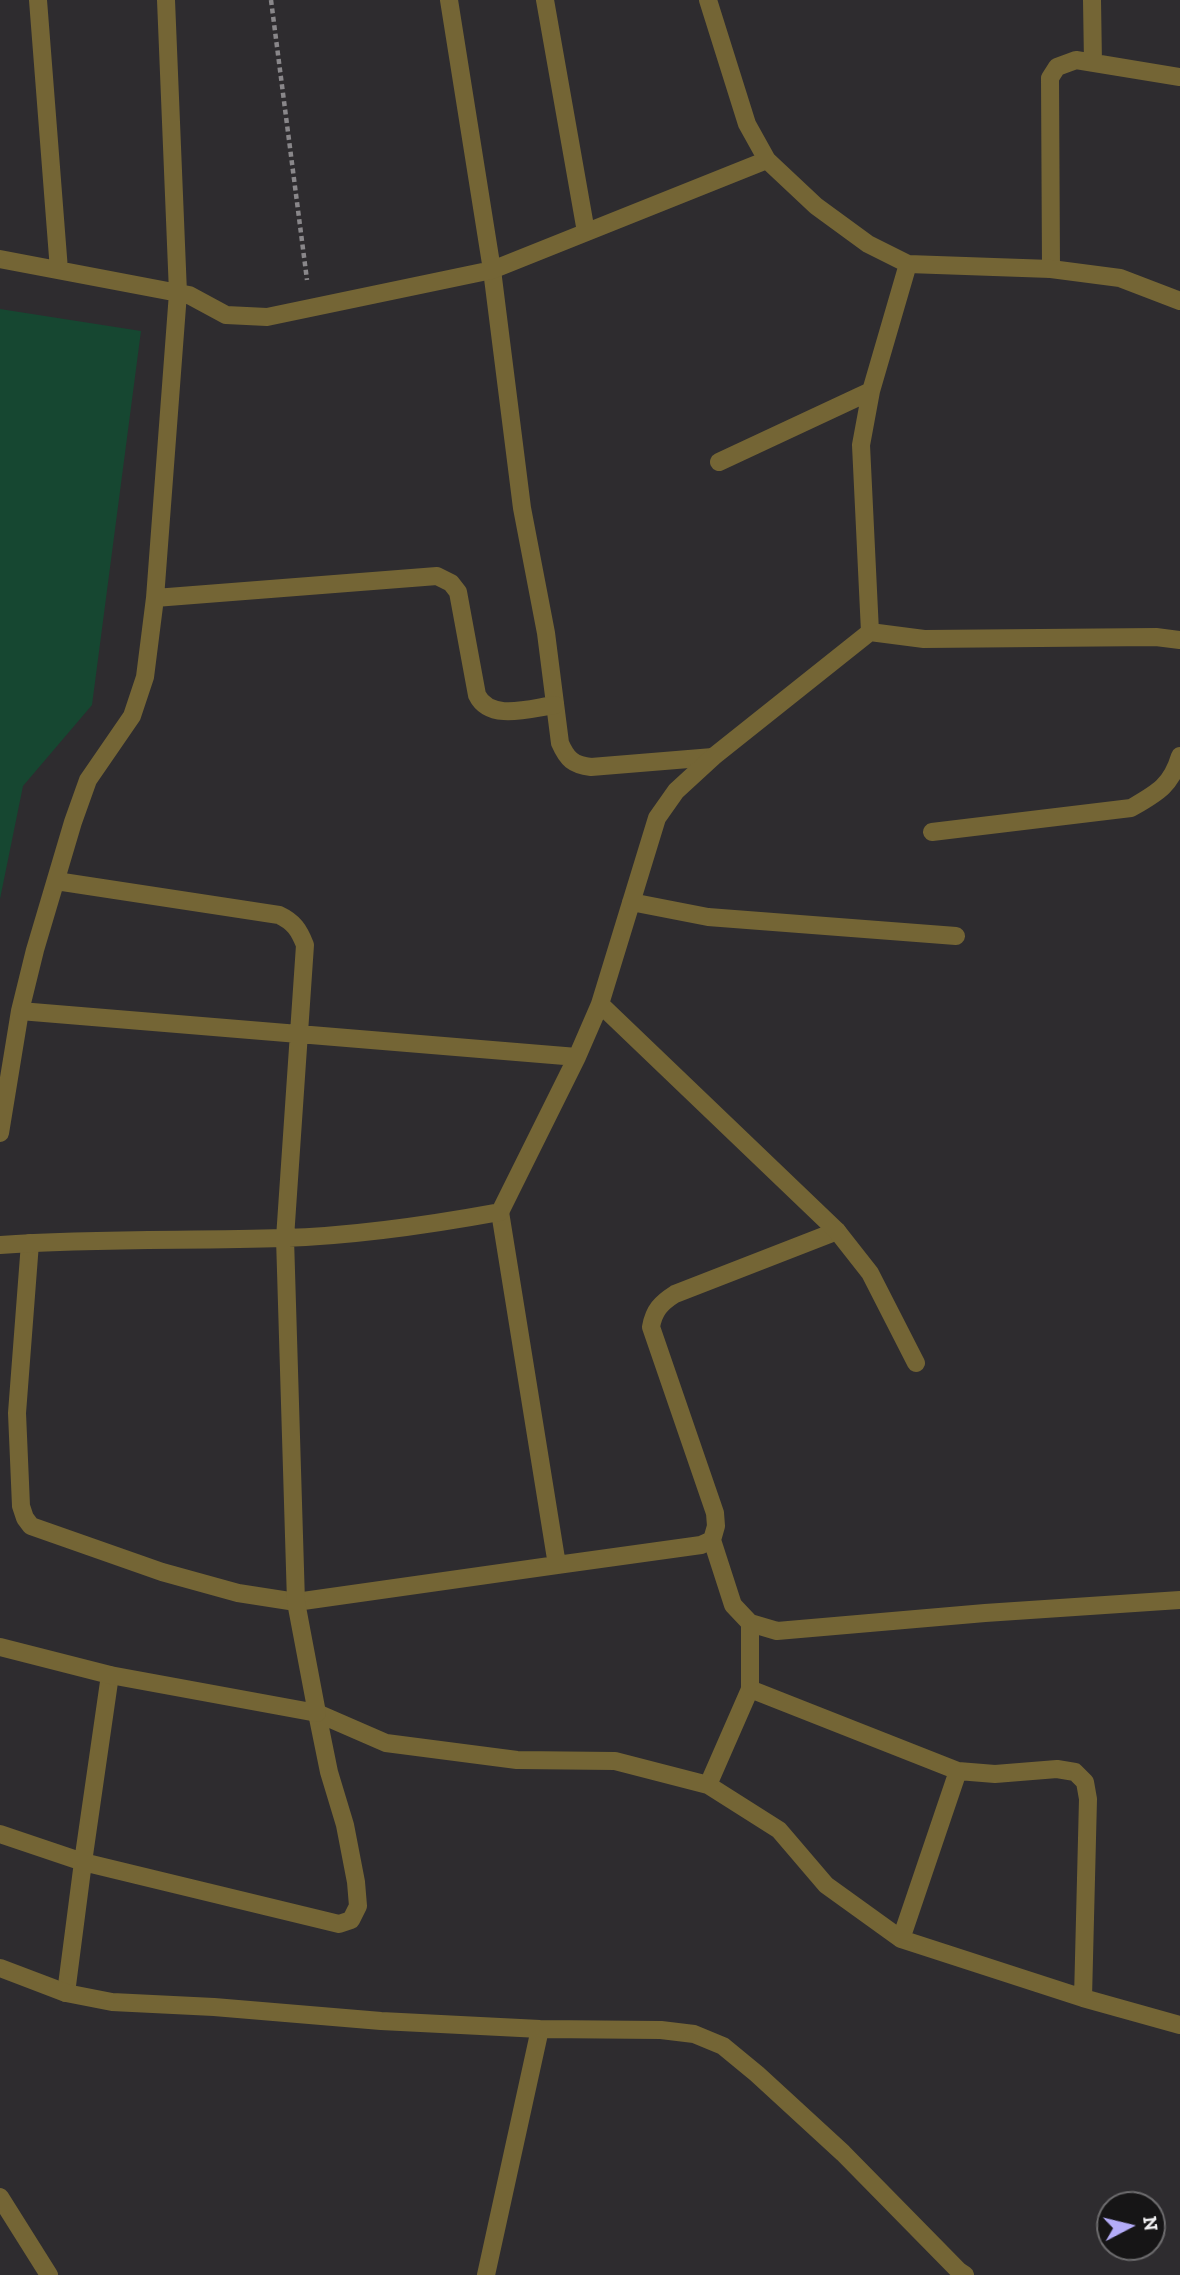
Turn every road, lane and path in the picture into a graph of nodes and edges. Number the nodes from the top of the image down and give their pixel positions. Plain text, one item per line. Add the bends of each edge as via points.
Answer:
1 (38, 0) edge
2 (166, 0) edge
3 (271, 0) edge
4 (449, 0) edge
5 (545, 0) edge
6 (708, 0) edge
7 (1092, 0) edge
8 (1093, 63) junction
9 (1180, 77) edge
10 (767, 160) junction
11 (586, 232) junction
12 (0, 259) edge
13 (908, 264) junction
14 (1051, 269) junction
15 (492, 270) junction
16 (59, 271) junction
17 (178, 293) junction
18 (1180, 300) edge
19 (311, 308) junction
20 (870, 391) junction
21 (719, 463) dead end
22 (155, 598) junction
23 (870, 632) junction
24 (1180, 640) edge
25 (555, 705) junction
26 (1180, 756) edge
27 (713, 757) junction
28 (932, 832) dead end
29 (56, 881) junction
30 (631, 902) junction
31 (956, 936) dead end
32 (600, 1004) junction
33 (20, 1011) junction
34 (300, 1035) junction
35 (577, 1057) junction
36 (0, 1133) edge
37 (500, 1212) junction
38 (837, 1231) junction
39 (285, 1238) junction
40 (30, 1243) junction
41 (0, 1245) edge
42 (916, 1363) dead end
43 (712, 1540) junction
44 (557, 1565) junction
45 (1180, 1600) edge
46 (296, 1602) junction
47 (750, 1623) junction
48 (0, 1647) edge
49 (110, 1675) junction
50 (750, 1689) junction
51 (317, 1713) junction
52 (958, 1771) junction
53 (708, 1785) junction
54 (0, 1834) edge
55 (83, 1862) junction
56 (901, 1939) junction
57 (0, 1968) edge
58 (66, 1993) junction
59 (1083, 1998) junction
60 (1180, 2025) edge
61 (540, 2029) junction
62 (0, 2197) edge
63 (50, 2275) edge
64 (486, 2275) edge
65 (965, 2275) edge

1 - 16 street
2 - 17 street
3 - 19 path
4 - 15 street
5 - 11 street
6 - 10 street via 747,124
7 - 8 street
8 - 9 street
8 - 14 street via 1068,62 1057,67 1050,78
10 - 11 street
10 - 13 street via 868,244
11 - 15 street
12 - 16 street
13 - 14 street
13 - 20 street
14 - 18 street via 1120,278
15 - 19 street
15 - 25 street via 522,508 547,633
16 - 17 street
17 - 19 street via 226,315 267,317
17 - 22 street
20 - 21 street
20 - 23 street via 861,445
22 - 25 street via 437,576 458,592 481,703 503,712
22 - 29 street via 145,677 132,716 88,780
23 - 24 street via 924,639
23 - 27 street
25 - 27 street via 560,743 567,758 577,765
26 - 28 street via 1174,775 1155,794 1131,808
27 - 30 street via 676,791 657,818
29 - 33 street
29 - 34 street via 279,915 291,921 305,945
30 - 31 street via 708,918
30 - 32 street
32 - 35 street
32 - 38 street
33 - 34 street
33 - 36 street
34 - 35 street
34 - 39 street
35 - 37 street
37 - 39 street via 415,1226
37 - 44 street
38 - 42 street via 870,1273
38 - 43 street via 675,1294 653,1313 651,1328 715,1513
39 - 40 street
39 - 46 street
40 - 41 street
40 - 46 street via 18,1413 25,1518 31,1526 162,1572
43 - 44 street
43 - 47 street via 733,1605
44 - 46 street
45 - 47 street via 777,1631
46 - 51 street
47 - 50 street
48 - 49 street
49 - 51 street
49 - 55 street
50 - 52 street
50 - 53 street
51 - 53 street via 386,1744 517,1760 615,1761
51 - 55 street via 356,1882 358,1906 351,1920 339,1924
52 - 56 street
52 - 59 street via 995,1774 1057,1769 1075,1772 1085,1782
53 - 56 street via 779,1830 826,1885
54 - 55 street
55 - 58 street
56 - 59 street
57 - 58 street
58 - 61 street via 112,2002
59 - 60 street
61 - 64 street
61 - 65 street via 661,2030 694,2034 723,2046 843,2153
62 - 63 street

